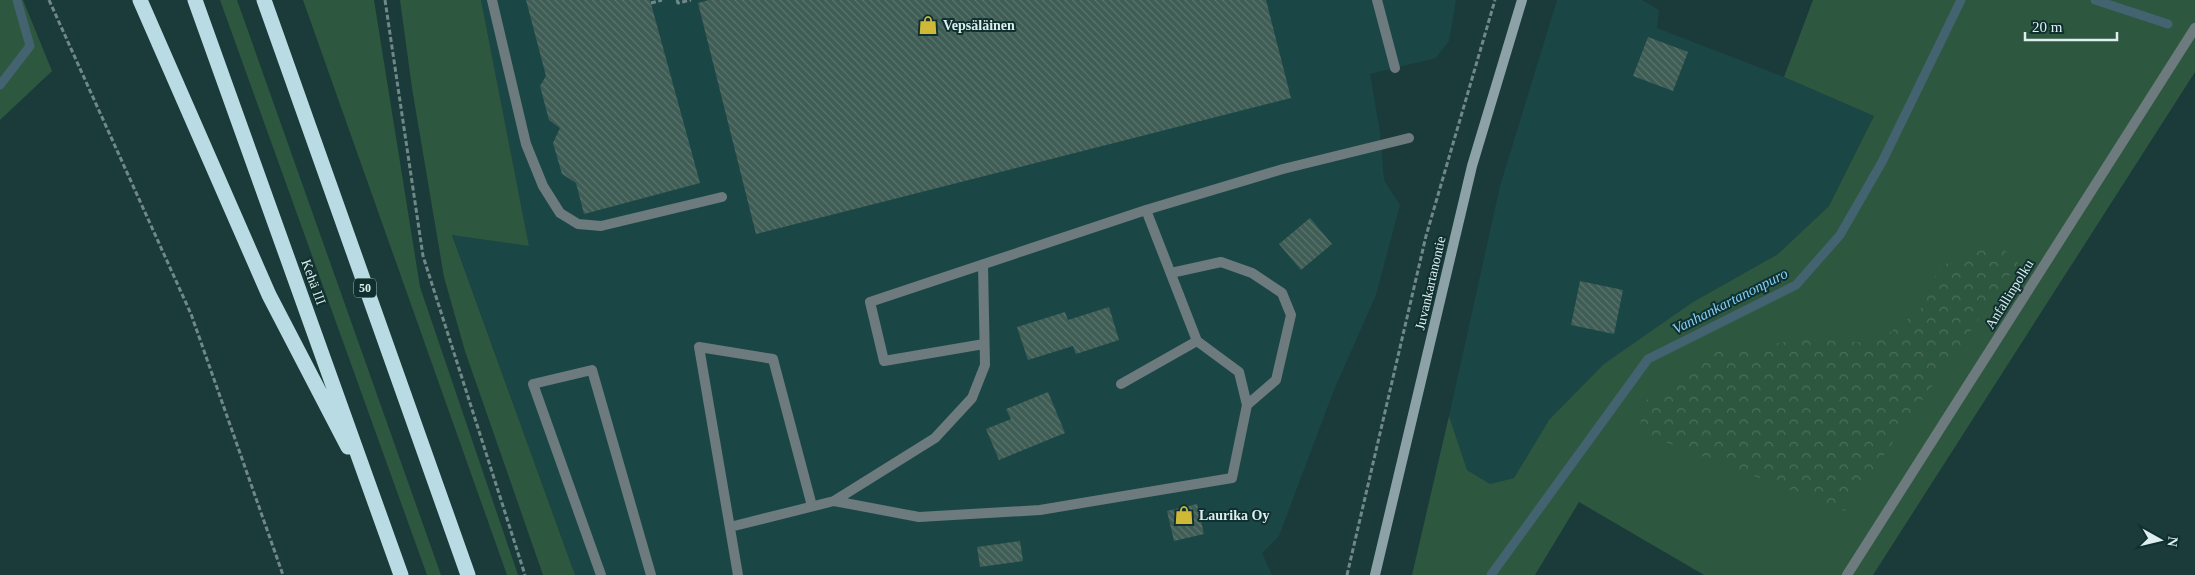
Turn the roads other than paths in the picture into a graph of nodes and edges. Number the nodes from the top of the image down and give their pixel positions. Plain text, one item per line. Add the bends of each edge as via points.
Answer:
1 (140, 0) edge
2 (195, 0) edge
3 (264, 0) edge
4 (492, 0) edge
5 (1377, 0) edge
6 (1522, 0) edge
7 (2195, 28) edge
8 (1395, 68) dead end
9 (1409, 138) dead end
10 (722, 196) dead end
11 (1146, 210) junction
12 (983, 264) junction
13 (1171, 273) junction
14 (1197, 341) junction
15 (984, 344) junction
16 (1121, 384) dead end
17 (1247, 405) junction
18 (374, 497) junction
19 (834, 501) junction
20 (812, 506) junction
21 (730, 528) junction
22 (401, 575) edge
23 (468, 575) edge
24 (601, 575) edge
25 (650, 575) edge
26 (738, 575) edge
27 (1375, 575) edge
28 (1847, 575) edge

1 - 18 highway via 268,295
2 - 18 highway, Kehä III
3 - 23 highway, 50
4 - 10 street via 526,144 543,186 560,213 578,224 601,226
5 - 8 street
6 - 27 main road, Juvankartanontie via 1472,166
7 - 28 street, Anfallinpolku
9 - 11 street via 1283,168
11 - 12 street
11 - 13 street
12 - 15 street
12 - 15 street via 870,302 884,361
13 - 14 street
13 - 17 street via 1222,262 1252,273 1282,293 1291,315 1276,380
14 - 16 street
14 - 17 street via 1239,372
15 - 19 street via 985,365 972,398 935,438
17 - 19 street via 1232,478 1040,510 994,513 919,517
18 - 22 highway, Kehä III
19 - 20 street
20 - 21 street
20 - 21 street via 773,359 700,347
21 - 26 street
24 - 25 street via 533,384 592,370

